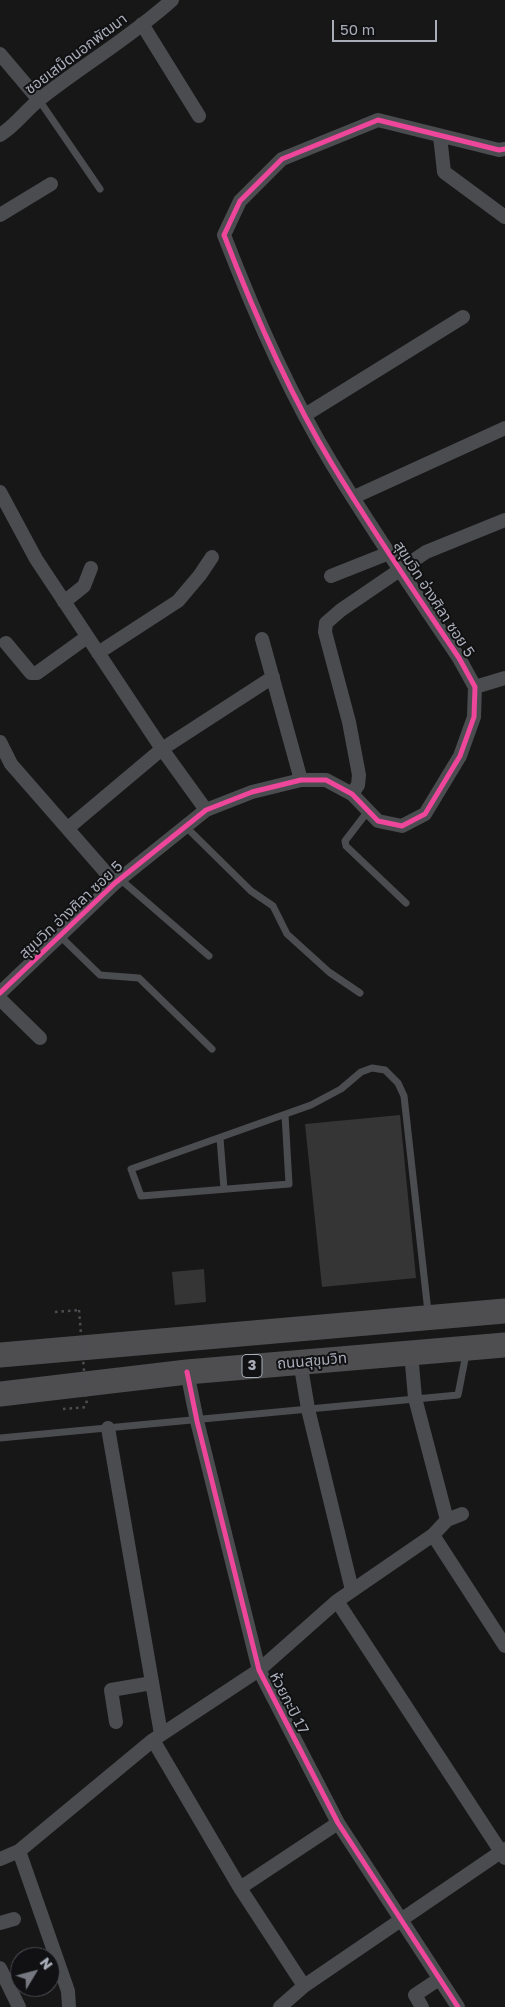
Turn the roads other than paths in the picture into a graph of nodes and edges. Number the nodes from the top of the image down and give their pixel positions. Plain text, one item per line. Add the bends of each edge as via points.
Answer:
1 (172, 0) edge
2 (158, 5) edge
3 (142, 24) junction
4 (0, 54) edge
5 (39, 100) junction
6 (199, 116) dead end
7 (0, 135) edge
8 (440, 136) junction
9 (505, 149) edge
10 (50, 184) dead end
11 (100, 189) dead end
12 (0, 215) edge
13 (505, 217) edge
14 (463, 317) dead end
15 (305, 414) junction
16 (505, 428) edge
17 (0, 492) edge
18 (354, 498) junction
19 (505, 520) edge
20 (389, 552) junction
21 (212, 557) dead end
22 (90, 568) dead end
23 (400, 570) junction
24 (332, 576) dead end
25 (64, 602) junction
26 (87, 637) junction
27 (262, 639) dead end
28 (6, 643) dead end
29 (98, 653) junction
30 (273, 677) junction
31 (505, 678) edge
32 (475, 687) junction
33 (0, 742) edge
34 (162, 749) junction
35 (11, 764) junction
36 (0, 773) edge
37 (301, 780) junction
38 (352, 794) junction
39 (206, 810) junction
40 (368, 812) junction
41 (186, 827) junction
42 (68, 828) junction
43 (118, 881) junction
44 (406, 903) dead end
45 (60, 936) junction
46 (208, 956) dead end
47 (0, 993) edge
48 (360, 993) dead end
49 (0, 999) edge
50 (40, 1038) dead end
51 (212, 1049) dead end
52 (284, 1115) junction
53 (220, 1138) junction
54 (224, 1189) junction
55 (505, 1311) edge
56 (428, 1318) junction
57 (505, 1345) edge
58 (467, 1348) junction
59 (411, 1353) junction
60 (0, 1355) edge
61 (300, 1361) junction
62 (187, 1372) junction
63 (0, 1394) edge
64 (416, 1398) junction
65 (308, 1409) junction
66 (197, 1421) junction
67 (108, 1428) junction
68 (0, 1438) edge
69 (462, 1514) dead end
70 (447, 1520) junction
71 (433, 1535) junction
72 (352, 1590) junction
73 (337, 1601) junction
74 (505, 1646) edge
75 (259, 1670) junction
76 (152, 1683) junction
77 (116, 1722) dead end
78 (157, 1737) junction
79 (338, 1824) junction
80 (19, 1851) junction
81 (504, 1853) edge
82 (0, 1859) edge
83 (240, 1888) junction
84 (14, 1919) dead end
85 (400, 1920) junction
86 (0, 1923) edge
87 (0, 1968) edge
88 (439, 1979) junction
89 (304, 1986) junction
90 (282, 2006) edge
91 (19, 2007) edge
92 (69, 2007) edge
93 (422, 2007) edge
94 (458, 2007) edge

1 - 2 street, ซอยเสม็ดนอกพัฒนา
2 - 3 street, ซอยเสม็ดนอกพัฒนา
3 - 5 street, ซอยเสม็ดนอกพัฒนา
3 - 6 street
4 - 5 street
5 - 7 street, ซอยเสม็ดนอกพัฒนา
5 - 11 lane
8 - 9 street, สุขุมวิท อ่างศิลา ซอย 5
8 - 13 street via 444,172
8 - 15 street, สุขุมวิท อ่างศิลา ซอย 5 via 378,120 282,159 240,202 224,235 248,295
10 - 12 street
14 - 15 street
15 - 18 street, สุขุมวิท อ่างศิลา ซอย 5
16 - 18 street
17 - 25 street via 36,560
18 - 20 street, สุขุมวิท อ่างศิลา ซอย 5
19 - 23 street via 426,552
20 - 23 street, สุขุมวิท อ่างศิลา ซอย 5
20 - 24 street
21 - 29 street via 178,601
22 - 25 street via 84,586
23 - 32 street, สุขุมวิท อ่างศิลา ซอย 5
23 - 38 street via 326,623 325,632 360,775
25 - 26 street
26 - 28 street via 37,673 25,668
26 - 29 street
27 - 30 street
29 - 34 street
30 - 34 street
30 - 37 street
31 - 32 street
32 - 40 street, สุขุมวิท อ่างศิลา ซอย 5 via 474,717 460,756 425,814 402,826 378,822
33 - 35 street
34 - 39 street
34 - 42 street
35 - 36 street
35 - 42 street
37 - 38 street, สุขุมวิท อ่างศิลา ซอย 5 via 326,780
37 - 39 street, สุขุมวิท อ่างศิลา ซอย 5 via 252,792
38 - 40 street, สุขุมวิท อ่างศิลา ซอย 5
39 - 41 street, สุขุมวิท อ่างศิลา ซอย 5
40 - 44 lane via 345,841 346,846
41 - 43 street, สุขุมวิท อ่างศิลา ซอย 5
41 - 48 lane via 251,891 273,906 287,934 329,972
42 - 43 street
43 - 45 street, สุขุมวิท อ่างศิลา ซอย 5
43 - 46 lane
45 - 47 street, สุขุมวิท อ่างศิลา ซอย 5
45 - 51 lane via 100,975 139,978
49 - 50 street
52 - 53 lane
52 - 54 lane via 289,1184
52 - 56 lane via 312,1105 372,1068 385,1070 398,1083 404,1096
53 - 54 lane
53 - 54 lane via 131,1168 141,1196
55 - 56 highway, 3
56 - 60 highway, 3
57 - 58 highway, ถนนสุขุมวิท / 3
58 - 59 highway, ถนนสุขุมวิท / 3
58 - 64 lane via 458,1395
59 - 61 highway, ถนนสุขุมวิท / 3
59 - 64 street
61 - 62 highway, ถนนสุขุมวิท / 3
61 - 65 street
62 - 63 highway, ถนนสุขุมวิท / 3
62 - 66 street, ห้วยกะปิ 17
64 - 65 lane
64 - 70 street
65 - 66 lane
65 - 72 street
66 - 67 lane
66 - 75 street, ห้วยกะปิ 17
67 - 68 lane
67 - 76 street
69 - 70 street
70 - 71 street
71 - 72 street
71 - 74 street
72 - 73 street
73 - 75 street
73 - 81 street
75 - 78 street
75 - 79 street, ห้วยกะปิ 17
76 - 77 street via 111,1690
76 - 78 street
78 - 80 street
78 - 83 street
79 - 83 street
79 - 85 street, ห้วยกะปิ 17
80 - 82 street
80 - 92 street via 68,1991
81 - 85 street
83 - 89 street
84 - 86 street
85 - 88 street, ห้วยกะปิ 17
85 - 89 street
87 - 91 street
88 - 93 street via 415,1995
88 - 94 street, ห้วยกะปิ 17
89 - 90 street

